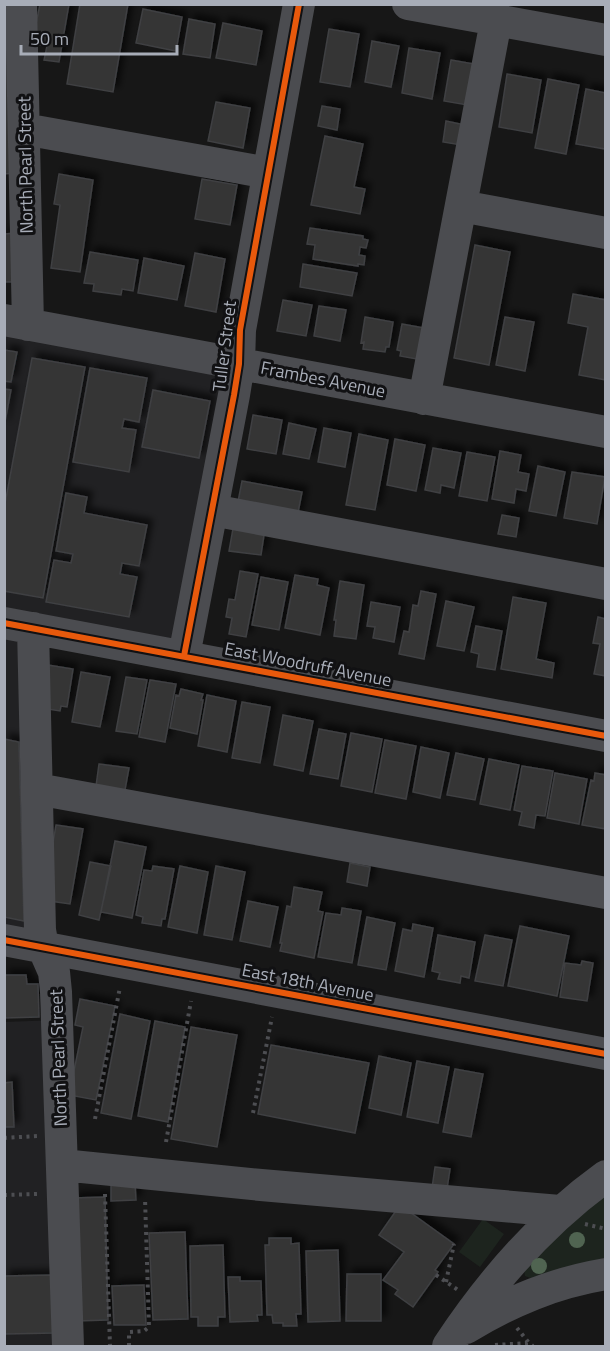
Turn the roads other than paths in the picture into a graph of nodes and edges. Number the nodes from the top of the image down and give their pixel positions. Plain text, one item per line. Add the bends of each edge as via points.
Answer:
1 (21, 4) edge
2 (299, 4) edge
3 (408, 4) edge
4 (496, 21) junction
5 (606, 40) edge
6 (24, 129) junction
7 (268, 173) junction
8 (461, 206) junction
9 (606, 233) edge
10 (16, 322) edge
11 (239, 364) junction
12 (424, 399) junction
13 (606, 432) edge
14 (212, 510) junction
15 (606, 584) edge
16 (19, 625) edge
17 (184, 656) junction
18 (606, 736) edge
19 (37, 789) junction
20 (606, 893) edge
21 (4, 940) edge
22 (42, 947) junction
23 (606, 1054) edge
24 (606, 1176) edge
25 (63, 1179) junction
26 (560, 1211) junction
27 (606, 1274) edge
28 (453, 1340) edge
29 (68, 1347) edge

1 - 6 street, North Pearl Street
2 - 7 street, Tuller Street
3 - 4 street
4 - 5 street
4 - 8 street
6 - 7 street
6 - 10 street, North Pearl Street
7 - 11 street, Tuller Street via 240,330
8 - 9 street
8 - 12 street
10 - 11 street, Frambes Avenue
11 - 12 street, Frambes Avenue
11 - 14 street, Tuller Street
12 - 13 street, Frambes Avenue
14 - 15 street
14 - 17 street, Tuller Street
16 - 17 street, East Woodruff Avenue
16 - 19 street, North Pearl Street
17 - 18 street, East Woodruff Avenue
19 - 20 street
19 - 22 street, North Pearl Street
21 - 22 street, East 18th Avenue
22 - 23 street, East 18th Avenue
22 - 25 street, North Pearl Street via 54,972 56,992
24 - 26 street
25 - 26 street via 105,1169
25 - 29 street, North Pearl Street
26 - 28 street via 509,1264
27 - 28 street via 550,1287 487,1315

